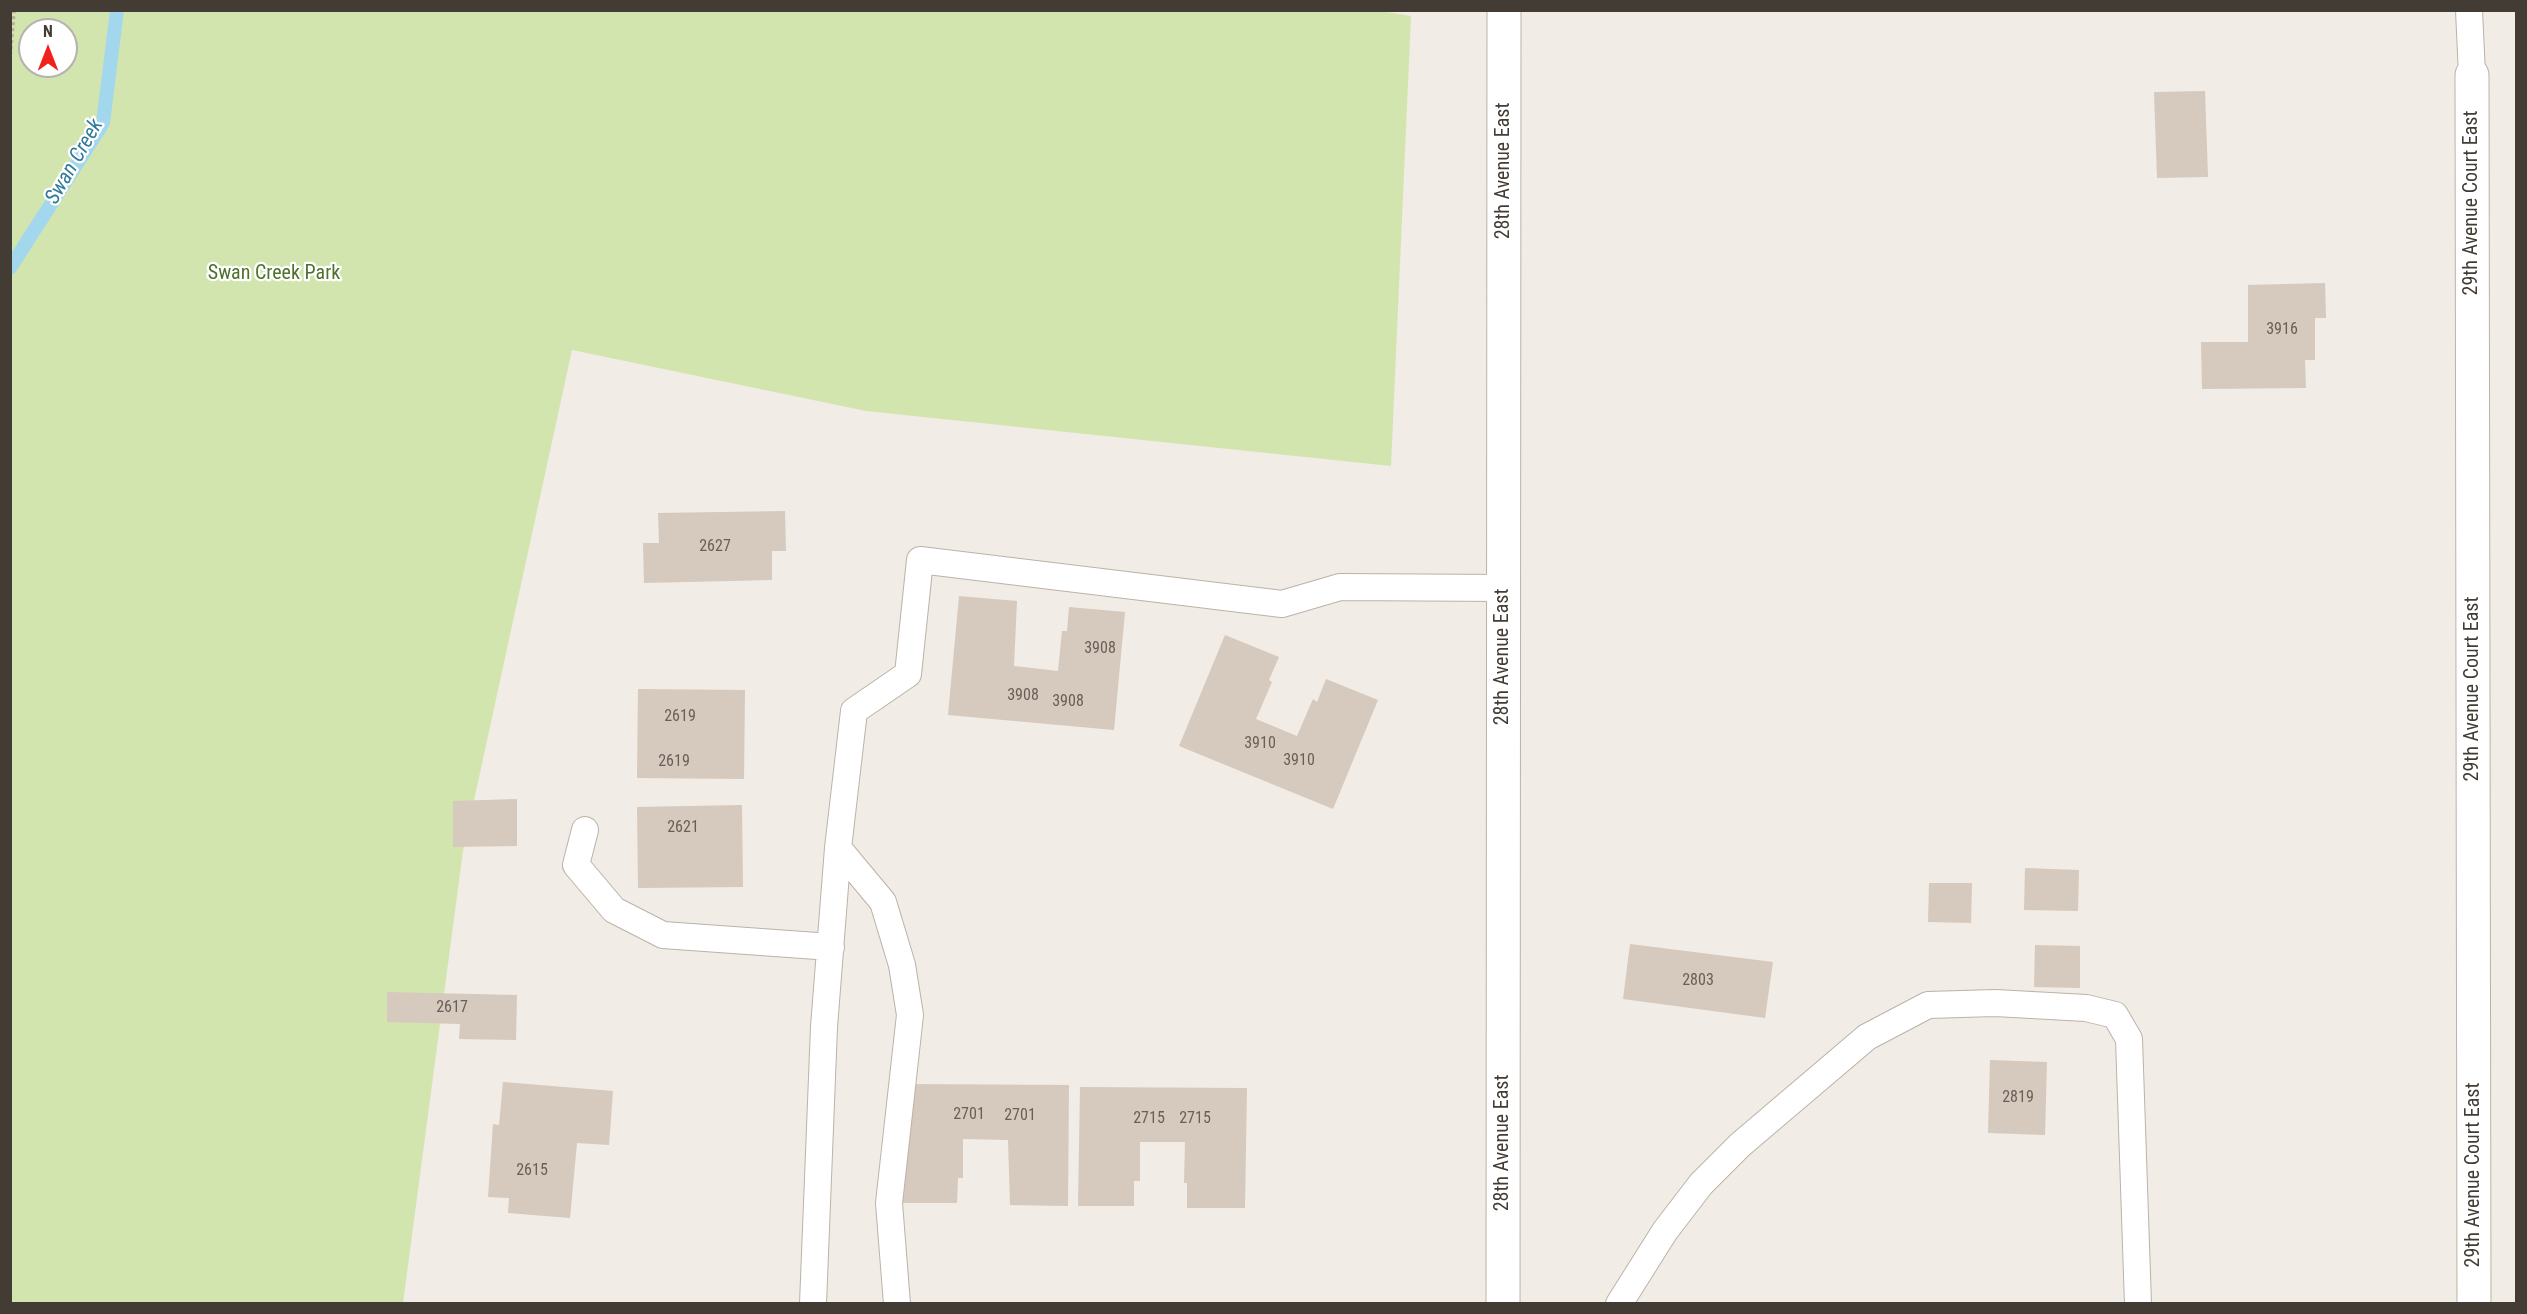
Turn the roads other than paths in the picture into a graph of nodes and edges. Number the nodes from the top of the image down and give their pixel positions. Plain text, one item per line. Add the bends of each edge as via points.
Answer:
1 (1504, 10) edge
2 (2469, 10) edge
3 (2472, 75) joint
4 (1503, 588) junction
5 (585, 830) dead end
6 (838, 848) junction
7 (831, 947) junction
8 (813, 1304) edge
9 (897, 1304) edge
10 (1503, 1304) edge
11 (1618, 1304) edge
12 (2138, 1304) edge
13 (2474, 1304) edge

1 - 4 street, 28th Avenue East
2 - 3 lane
3 - 13 street, 29th Avenue Court East
4 - 6 lane via 1340,587 1282,604 920,560 908,674 854,711
4 - 10 street, 28th Avenue East
5 - 7 lane via 576,865 614,910 663,935
6 - 7 lane
6 - 9 lane via 883,902 902,965 910,1015 889,1203
7 - 8 lane
11 - 12 lane via 1701,1184 1740,1145 1867,1037 1928,1005 1995,1003 2086,1008 2115,1015 2129,1039

